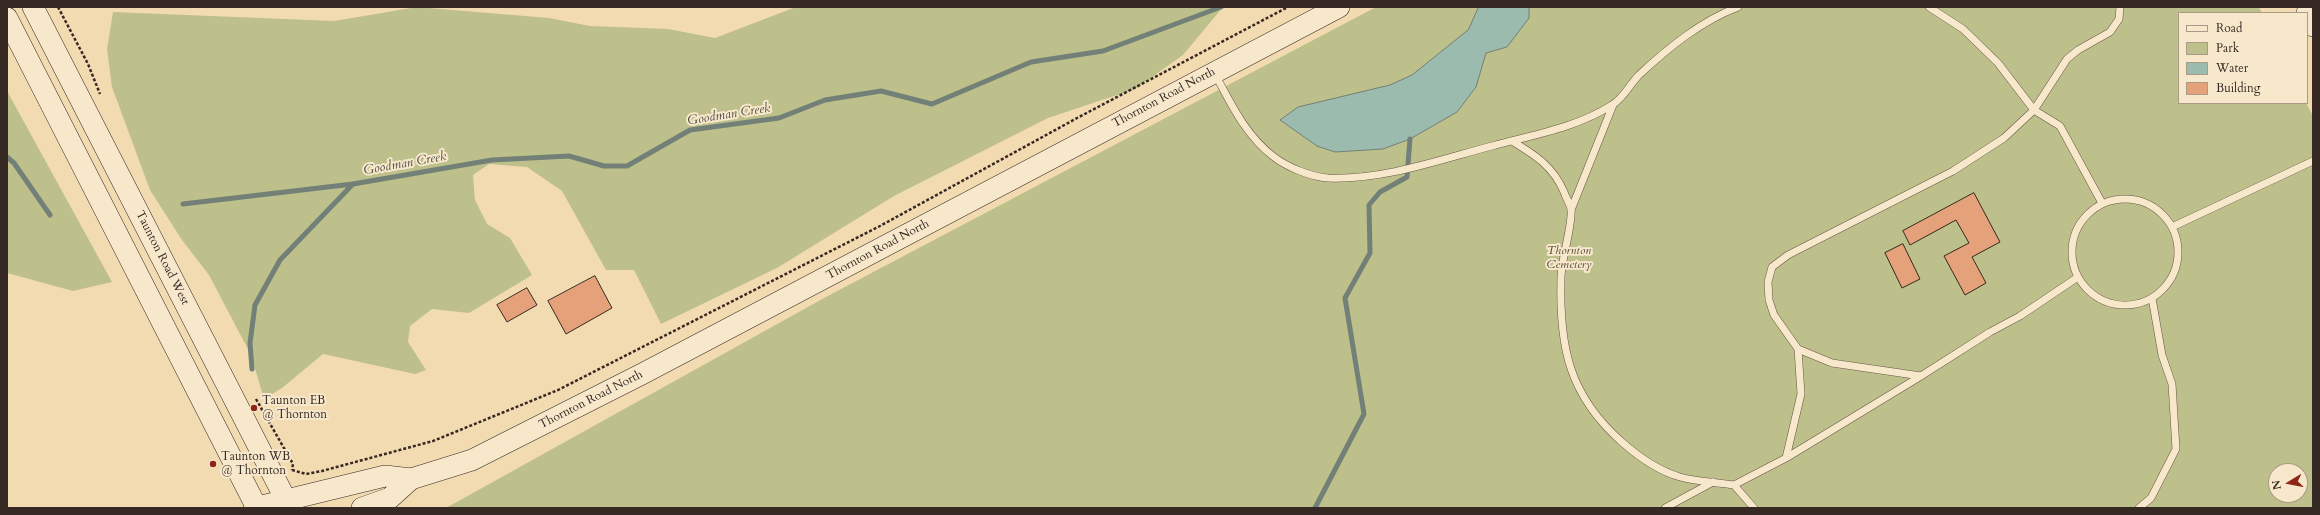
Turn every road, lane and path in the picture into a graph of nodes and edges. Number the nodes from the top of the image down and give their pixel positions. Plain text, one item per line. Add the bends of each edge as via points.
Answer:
1 (33, 7) edge
2 (1288, 7) edge
3 (1339, 7) edge
4 (1738, 7) edge
5 (1929, 7) edge
6 (2120, 7) edge
7 (2308, 15) edge
8 (7, 18) edge
9 (2313, 26) edge
10 (1214, 72) junction
11 (1614, 105) junction
12 (2034, 110) junction
13 (1512, 141) junction
14 (2313, 161) edge
15 (2102, 203) junction
16 (1571, 210) junction
17 (2172, 227) junction
18 (2078, 277) junction
19 (2152, 298) junction
20 (1798, 349) junction
21 (1921, 376) junction
22 (1786, 458) junction
23 (292, 470) dead end
24 (411, 479) junction
25 (1714, 482) junction
26 (1734, 485) junction
27 (288, 504) edge
28 (256, 508) edge
29 (362, 508) edge
30 (1665, 508) edge
31 (1754, 508) edge
32 (2139, 508) edge

1 - 27 main road, Taunton Road West
2 - 23 path via 880,226 558,390 478,425 433,441 322,471 306,474
3 - 10 main road, Thornton Road North
4 - 11 lane via 1702,25 1671,48 1638,76
5 - 12 lane via 1963,29 1998,63
6 - 12 lane via 2119,19 2110,32 2067,59
7 - 9 main road
8 - 28 main road
10 - 13 lane via 1238,116 1254,138 1274,157 1300,171 1326,178 1357,178 1396,172
10 - 24 main road, Thornton Road North via 570,411 472,460
11 - 13 lane via 1559,129
11 - 16 lane
12 - 15 lane via 2060,126
12 - 20 lane via 2004,138 1981,154 1788,255 1772,268 1768,282 1769,300 1783,330
13 - 16 lane via 1541,159 1550,168 1559,180
14 - 17 lane
15 - 17 lane via 2124,198 2151,205
15 - 18 lane via 2082,221 2072,244 2072,257
16 - 25 lane via 1561,276 1561,312 1564,345 1570,369 1580,392 1607,429 1639,457 1680,477
17 - 19 lane via 2178,250 2176,269 2171,281
18 - 19 lane via 2086,289 2101,300 2119,306 2130,306
18 - 21 lane via 2020,316
19 - 32 lane via 2162,355 2172,384 2176,449 2151,498
20 - 21 lane via 1832,363
20 - 22 lane via 1801,394
21 - 22 lane
22 - 26 lane
24 - 27 main road, Thornton Road North via 385,476
24 - 29 main road, Thornton Road North via 390,498
25 - 26 lane
25 - 30 lane
26 - 31 lane
27 - 28 main road, Thornton Road North

